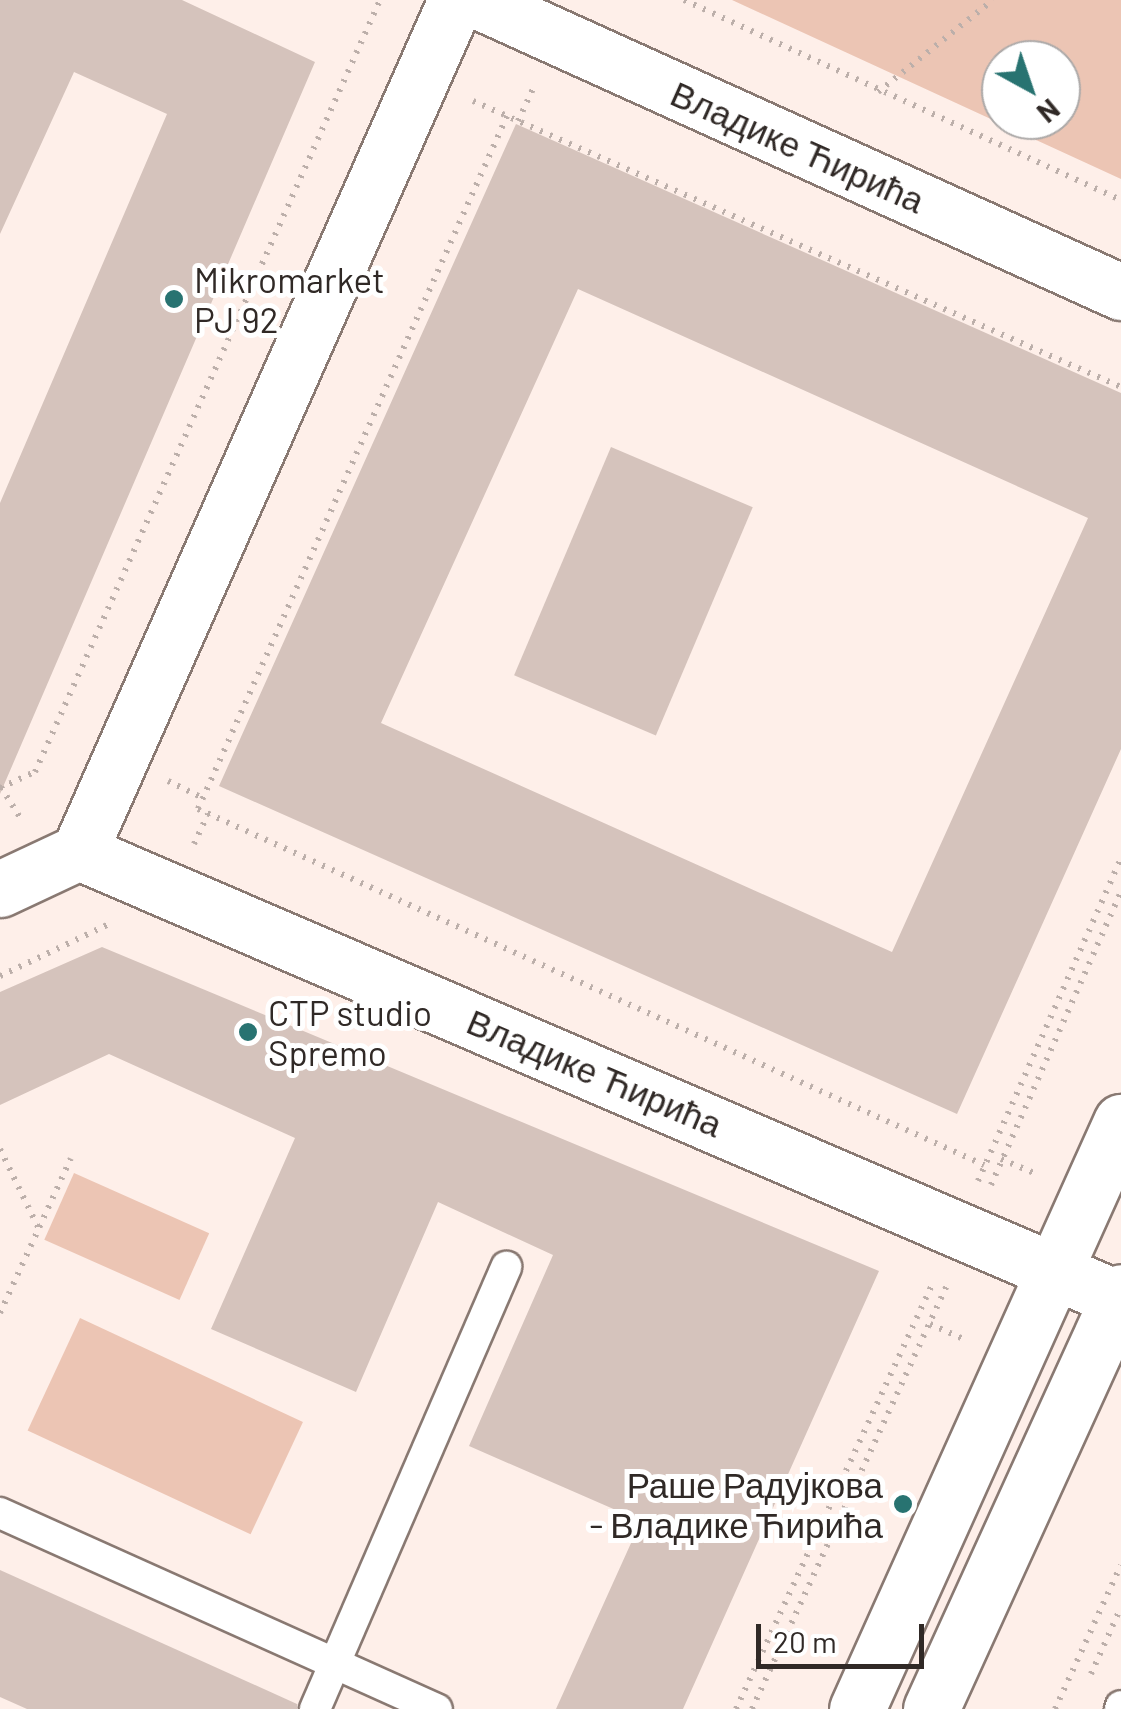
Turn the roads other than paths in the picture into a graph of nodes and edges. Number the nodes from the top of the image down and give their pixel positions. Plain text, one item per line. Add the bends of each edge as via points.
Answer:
1 (456, 0) edge
2 (476, 0) edge
3 (1121, 292) edge
4 (79, 852) junction
5 (0, 889) edge
6 (1121, 1122) edge
7 (506, 1267) dead end
8 (1055, 1269) junction
9 (1120, 1297) edge
10 (0, 1513) edge
11 (335, 1663) junction
12 (314, 1709) edge
13 (437, 1709) edge
14 (857, 1709) edge
15 (931, 1709) edge

1 - 4 street
2 - 3 street, Владике Ћирића
4 - 5 street
4 - 8 street, Владике Ћирића
6 - 8 street
7 - 11 lane
8 - 9 street, Владике Ћирића
8 - 14 street
9 - 15 street
10 - 11 lane
11 - 12 lane
11 - 13 lane

